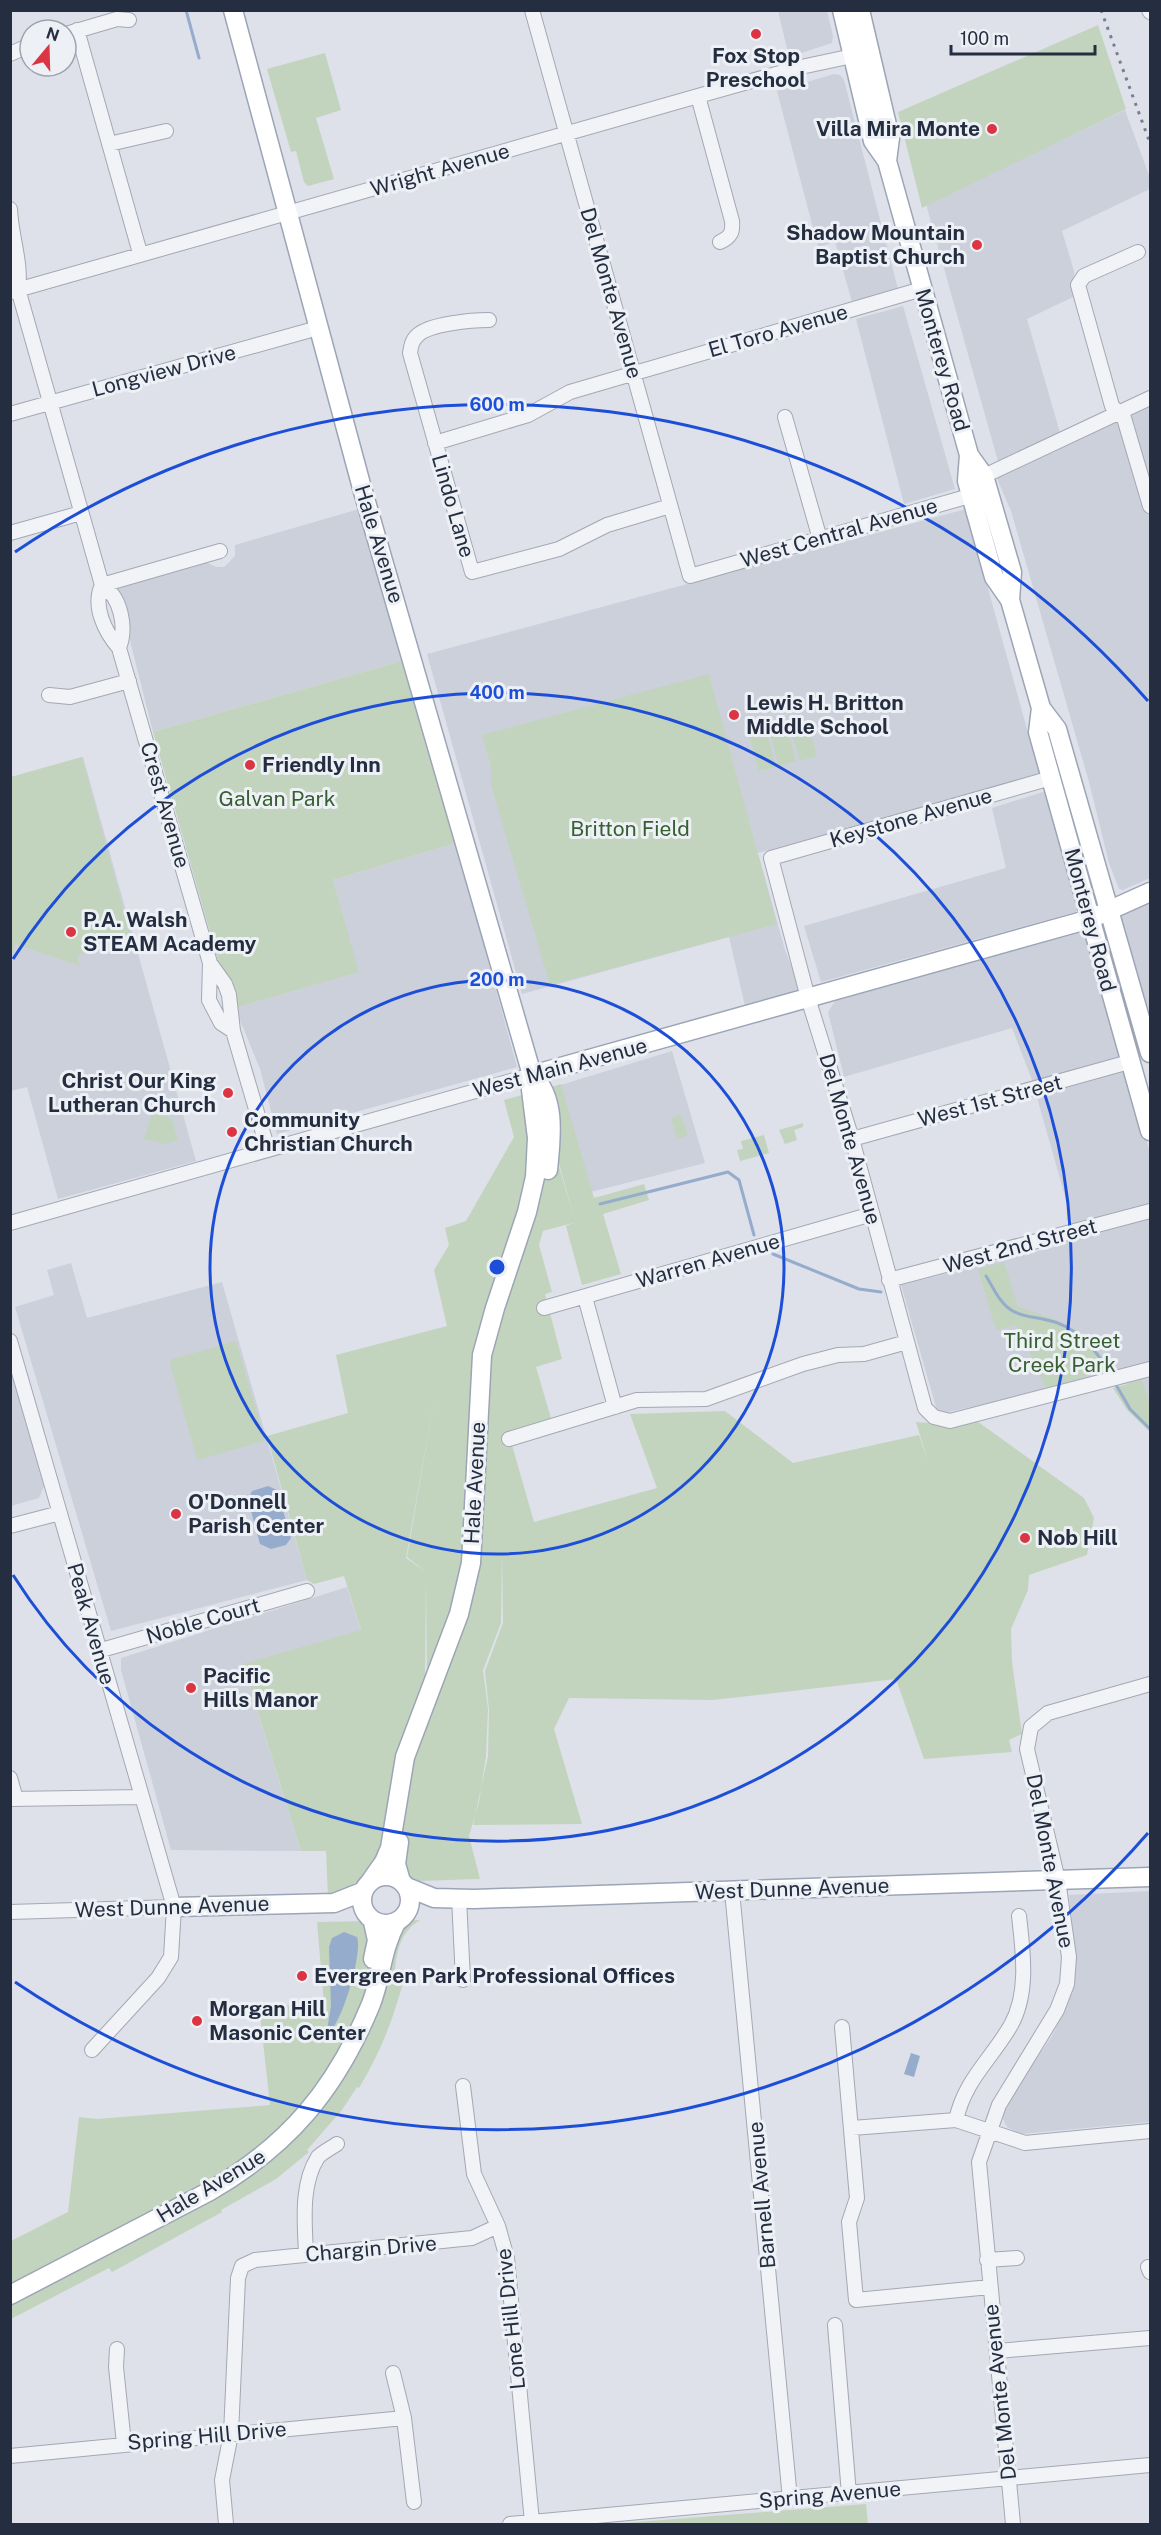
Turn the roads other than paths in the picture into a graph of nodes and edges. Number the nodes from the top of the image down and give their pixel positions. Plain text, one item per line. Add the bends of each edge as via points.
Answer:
1 (233, 10) edge
2 (532, 10) edge
3 (842, 10) edge
4 (860, 10) edge
5 (129, 20) dead end
6 (78, 30) edge
7 (78, 50) edge
8 (861, 54) junction
9 (698, 96) junction
10 (166, 131) dead end
11 (566, 134) junction
12 (110, 144) junction
13 (10, 209) edge
14 (286, 213) junction
15 (720, 242) dead end
16 (1138, 252) dead end
17 (140, 253) junction
18 (13, 286) edge
19 (922, 289) junction
20 (489, 320) dead end
21 (318, 328) junction
22 (633, 374) junction
23 (1150, 398) edge
24 (50, 403) junction
25 (1119, 412) junction
26 (10, 414) edge
27 (784, 417) dead end
28 (435, 443) junction
29 (981, 487) junction
30 (670, 506) junction
31 (1150, 506) edge
32 (81, 513) junction
33 (10, 533) edge
34 (820, 539) junction
35 (220, 551) dead end
36 (690, 576) joint
37 (102, 585) junction
38 (129, 681) junction
39 (50, 695) dead end
40 (1041, 708) junction
41 (1051, 778) junction
42 (771, 858) joint
43 (1150, 892) edge
44 (1109, 912) junction
45 (1090, 919) junction
46 (210, 963) junction
47 (808, 998) junction
48 (233, 1031) junction
49 (1150, 1053) edge
50 (1129, 1062) junction
51 (532, 1075) junction
52 (1150, 1131) edge
53 (852, 1139) junction
54 (268, 1150) junction
55 (1150, 1211) edge
56 (872, 1214) junction
57 (10, 1223) edge
58 (889, 1280) junction
59 (585, 1296) junction
60 (544, 1308) dead end
61 (10, 1341) edge
62 (907, 1342) junction
63 (1150, 1369) edge
64 (615, 1407) junction
65 (509, 1438) dead end
66 (60, 1513) junction
67 (10, 1526) edge
68 (307, 1591) dead end
69 (98, 1651) junction
70 (1150, 1684) edge
71 (10, 1778) edge
72 (141, 1797) junction
73 (14, 1799) edge
74 (1150, 1877) edge
75 (1058, 1880) junction
76 (404, 1882) junction
77 (366, 1887) junction
78 (732, 1891) junction
79 (434, 1898) junction
80 (459, 1898) junction
81 (334, 1902) junction
82 (174, 1907) junction
83 (10, 1912) edge
84 (1019, 1916) dead end
85 (369, 1917) junction
86 (401, 1917) junction
87 (463, 1980) dead end
88 (842, 2027) dead end
89 (92, 2050) dead end
90 (463, 2086) dead end
91 (956, 2120) junction
92 (852, 2128) junction
93 (988, 2130) junction
94 (1150, 2130) edge
95 (338, 2144) dead end
96 (498, 2226) junction
97 (306, 2255) junction
98 (1017, 2259) dead end
99 (987, 2260) junction
100 (10, 2285) edge
101 (990, 2288) junction
102 (10, 2295) edge
103 (835, 2325) dead end
104 (1150, 2338) edge
105 (117, 2349) dead end
106 (997, 2351) junction
107 (393, 2373) dead end
108 (404, 2418) junction
109 (231, 2434) junction
110 (124, 2444) junction
111 (10, 2456) edge
112 (1150, 2465) edge
113 (1009, 2479) junction
114 (849, 2494) junction
115 (790, 2499) junction
116 (414, 2502) dead end
117 (532, 2522) junction
118 (226, 2524) edge
119 (510, 2524) edge
120 (1013, 2524) edge

1 - 14 main road, Hale Avenue
2 - 11 street, Del Monte Avenue
3 - 8 main road, Monterey Road
4 - 8 main road, Monterey Road
5 - 6 street via 117,19
7 - 12 street
8 - 9 street, Wright Avenue
8 - 19 main road, Monterey Road via 890,138 887,161
9 - 11 street, Wright Avenue
9 - 15 street via 732,220 729,238
10 - 12 street
11 - 14 street, Wright Avenue
11 - 22 street, Del Monte Avenue
12 - 17 street
13 - 18 street, Crest Avenue via 20,275
14 - 17 street, Wright Avenue
14 - 21 main road, Hale Avenue
16 - 25 street via 1084,276 1078,285 1112,406
17 - 18 street, Wright Avenue
18 - 24 street, Crest Avenue
19 - 22 street, El Toro Avenue
19 - 29 main road, Monterey Road via 969,455 967,481
20 - 28 street, Lindo Lane via 466,320 419,333 412,342 410,353
21 - 24 street, Longview Drive
21 - 51 main road, Hale Avenue
22 - 28 street, El Toro Avenue via 570,392 528,415
22 - 30 street, Del Monte Avenue
23 - 25 street, West Central Avenue
24 - 26 street, Longview Drive
24 - 32 street, Crest Avenue
25 - 29 street, West Central Avenue
25 - 31 street
27 - 34 street
28 - 30 street, Lindo Lane via 472,572 559,549 607,525
29 - 34 street, West Central Avenue
29 - 40 main road, Monterey Road via 1012,572 1010,600
30 - 36 street, Del Monte Avenue
32 - 33 street
32 - 37 street, Crest Avenue
34 - 36 street, West Central Avenue
35 - 37 street
37 - 38 street, Crest Avenue via 119,609 119,648
38 - 39 street via 69,697
38 - 46 street, Crest Avenue
40 - 41 main road, Monterey Road via 1038,732
40 - 44 main road, Monterey Road via 1057,729
41 - 42 street, Keystone Avenue
41 - 45 main road, Monterey Road
42 - 47 street, Del Monte Avenue
43 - 44 main road, West Main Avenue
44 - 45 main road, West Main Avenue
44 - 49 main road, Monterey Road
45 - 47 main road, West Main Avenue
45 - 50 main road, Monterey Road
46 - 48 street, Crest Avenue via 225,984
46 - 48 street, Crest Avenue via 209,999 221,1023
47 - 51 main road, West Main Avenue
47 - 53 street, Del Monte Avenue
48 - 54 street, Crest Avenue
50 - 52 main road, Monterey Road
50 - 53 street, West 1st Street
51 - 54 street, West Main Avenue
51 - 76 main road, Hale Avenue via 544,1086 548,1108 551,1130 547,1179 498,1332 489,1400 482,1564 470,1619 415,1759 396,1864
51 - 77 main road, Hale Avenue via 536,1177 483,1355 471,1563 459,1614 405,1757 390,1848
53 - 56 street, Del Monte Avenue
54 - 57 street, West Main Avenue
55 - 58 street, West 2nd Street
56 - 58 street, Del Monte Avenue
56 - 59 street, Warren Avenue
58 - 62 street, Del Monte Avenue
59 - 60 street, Warren Avenue
59 - 64 street
61 - 66 street, Peak Avenue
62 - 63 street, Del Monte Avenue via 925,1408 934,1417 950,1421
62 - 64 street via 864,1354 837,1354 706,1399 637,1400
64 - 65 street
66 - 67 street
66 - 69 street, Peak Avenue
68 - 69 street, Noble Court
69 - 72 street, Peak Avenue
70 - 75 street, Del Monte Avenue via 1048,1713 1031,1727 1027,1749
71 - 73 street
72 - 73 street
72 - 82 street, Peak Avenue
74 - 75 main road, West Dunne Avenue
75 - 78 main road, West Dunne Avenue
75 - 93 street, Del Monte Avenue via 1069,1957 1067,1984 1048,2027 1007,2090
76 - 77 main road via 386,1875
76 - 79 main road, West Dunne Avenue
76 - 86 main road via 411,1898
77 - 81 main road, West Dunne Avenue
77 - 85 main road
78 - 80 main road, West Dunne Avenue
78 - 115 street, Barnell Avenue
79 - 80 main road, West Dunne Avenue
79 - 86 main road, West Dunne Avenue
80 - 87 street
81 - 82 main road, West Dunne Avenue
81 - 85 main road, West Dunne Avenue
82 - 83 street, West Dunne Avenue
82 - 89 street via 171,1958 158,1978
84 - 91 street via 1023,1956 1018,2007 1011,2025 967,2086
85 - 86 main road via 385,1924
85 - 100 main road, Hale Avenue via 376,1940 370,1972 352,2024 318,2086 294,2114 232,2166
86 - 102 main road, Hale Avenue via 386,1941 372,2001 352,2046 326,2090 283,2139 210,2191
88 - 92 street
90 - 96 street, Lone Hill Drive via 474,2174
91 - 92 street
91 - 93 street
92 - 101 street via 857,2198 849,2222 856,2300
93 - 94 street via 1025,2143
93 - 99 street, Del Monte Avenue via 979,2162
95 - 97 street via 320,2155 312,2171 304,2209
96 - 97 street, Chargin Drive via 472,2238
96 - 117 street, Lone Hill Drive via 507,2258
97 - 109 street, Chargin Drive via 255,2260 242,2266 238,2278
98 - 99 street
99 - 101 street, Del Monte Avenue
101 - 106 street, Del Monte Avenue
103 - 114 street
104 - 106 street
105 - 110 street
106 - 113 street, Del Monte Avenue
107 - 108 street
108 - 109 street, Spring Hill Drive
108 - 116 street
109 - 110 street, Spring Hill Drive
109 - 118 street via 222,2480
110 - 111 street, Spring Hill Drive
112 - 113 street, Spring Avenue
113 - 114 street, Spring Avenue
113 - 120 street, Del Monte Avenue
114 - 115 street, Spring Avenue
115 - 117 street, Spring Avenue
117 - 119 street, Spring Avenue

